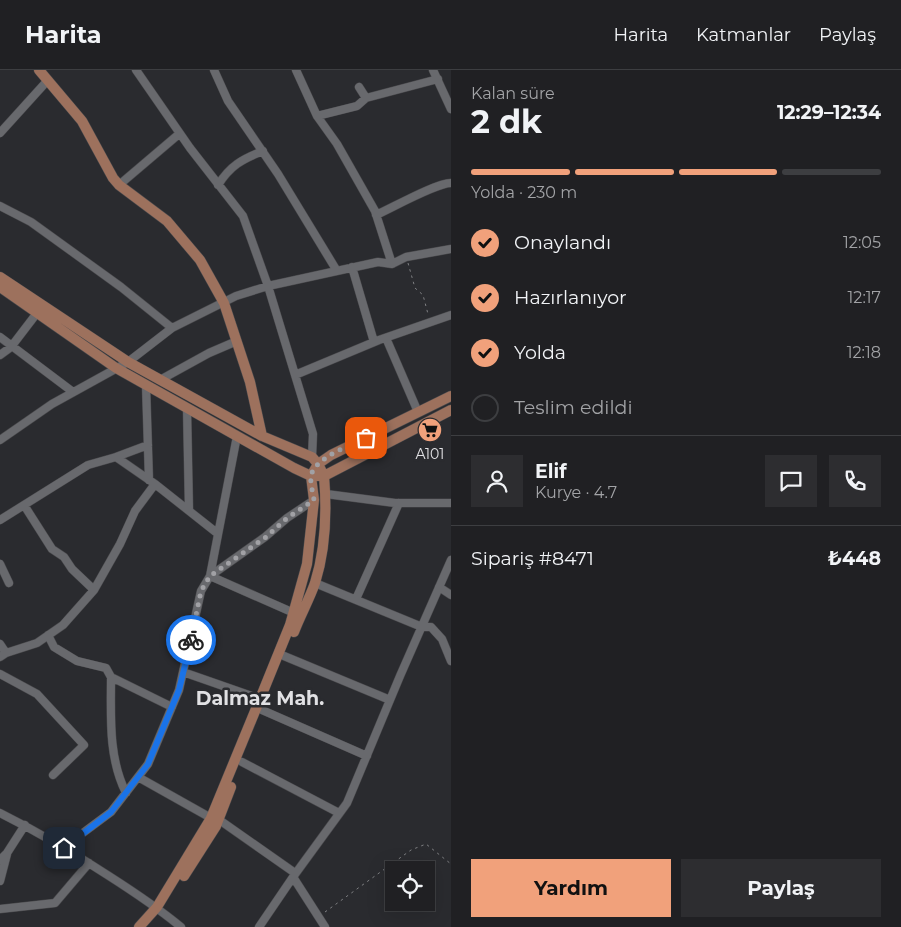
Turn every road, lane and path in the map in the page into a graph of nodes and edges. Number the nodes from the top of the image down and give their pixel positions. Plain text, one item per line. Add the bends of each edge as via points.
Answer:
1 (39, 70) edge
2 (136, 70) edge
3 (214, 70) edge
4 (296, 70) edge
5 (433, 70) edge
6 (438, 79) junction
7 (48, 80) junction
8 (359, 87) dead end
9 (366, 98) junction
10 (451, 109) edge
11 (317, 116) junction
12 (0, 132) edge
13 (180, 134) junction
14 (263, 151) junction
15 (451, 183) edge
16 (119, 185) junction
17 (218, 185) junction
18 (0, 206) edge
19 (376, 216) junction
20 (451, 249) edge
21 (406, 258) junction
22 (392, 264) junction
23 (352, 268) junction
24 (337, 271) junction
25 (0, 277) edge
26 (0, 286) edge
27 (268, 286) junction
28 (224, 303) junction
29 (37, 313) junction
30 (451, 315) edge
31 (431, 322) junction
32 (172, 328) junction
33 (0, 338) edge
34 (386, 338) junction
35 (237, 340) junction
36 (374, 342) junction
37 (11, 347) junction
38 (0, 355) edge
39 (128, 362) junction
40 (116, 368) junction
41 (295, 375) junction
42 (160, 380) junction
43 (146, 385) junction
44 (73, 392) junction
45 (451, 396) edge
46 (187, 408) junction
47 (451, 410) edge
48 (418, 412) junction
49 (237, 436) junction
50 (262, 436) junction
51 (0, 440) edge
52 (148, 445) junction
53 (116, 457) junction
54 (315, 460) junction
55 (311, 476) junction
56 (324, 476) junction
57 (152, 482) junction
58 (326, 494) junction
59 (314, 500) junction
60 (399, 503) junction
61 (451, 503) edge
62 (24, 505) junction
63 (188, 510) junction
64 (0, 520) edge
65 (217, 533) junction
66 (451, 560) edge
67 (0, 564) edge
68 (210, 576) junction
69 (9, 582) dead end
70 (315, 583) junction
71 (439, 587) junction
72 (94, 590) junction
73 (451, 595) edge
74 (356, 599) junction
75 (294, 613) junction
76 (422, 627) junction
77 (48, 635) junction
78 (0, 644) edge
79 (3, 655) edge
80 (284, 656) junction
81 (451, 662) edge
82 (183, 672) junction
83 (0, 674) edge
84 (111, 677) junction
85 (390, 700) junction
86 (261, 705) junction
87 (172, 707) junction
88 (367, 756) junction
89 (242, 762) junction
90 (53, 775) dead end
91 (138, 777) junction
92 (126, 793) junction
93 (0, 812) edge
94 (340, 813) junction
95 (215, 819) junction
96 (25, 825) junction
97 (64, 848) junction
98 (7, 853) junction
99 (0, 860) edge
100 (89, 863) junction
101 (451, 864) edge
102 (294, 875) junction
103 (0, 882) edge
104 (0, 909) edge
105 (159, 909) junction
106 (315, 910) junction
107 (139, 927) edge
108 (147, 927) edge
109 (181, 927) edge
110 (259, 927) edge
111 (325, 927) edge

1 - 7 main road
2 - 13 street
3 - 14 street via 228,101
4 - 11 street
5 - 6 street
6 - 9 street
6 - 10 street
7 - 12 street
7 - 16 main road via 82,121
8 - 9 street
9 - 11 street via 357,106
11 - 19 street via 337,144
13 - 16 street
13 - 17 street
14 - 17 street via 244,158 227,171
14 - 24 street
15 - 19 street
16 - 28 main road via 167,221 200,260
17 - 27 street via 243,216
18 - 32 street via 54,238
19 - 22 street
20 - 21 street
21 - 22 street
21 - 31 path via 415,288 423,295
22 - 23 street via 378,262
23 - 24 street
23 - 36 street
24 - 27 street
25 - 39 main road
26 - 29 main road
27 - 28 street
27 - 41 street
28 - 32 street
28 - 35 main road
29 - 37 street
29 - 40 main road
30 - 31 street
31 - 34 street
32 - 39 street
33 - 37 street
34 - 36 street
34 - 48 street
35 - 42 street
35 - 50 main road
36 - 41 street
37 - 38 street
37 - 44 street
39 - 40 street
39 - 42 main road
40 - 43 main road
40 - 44 street
41 - 54 street via 313,434
42 - 50 main road
43 - 46 main road
43 - 52 street
44 - 51 street
45 - 48 main road
46 - 49 main road
46 - 63 street
47 - 56 main road
48 - 54 main road
49 - 55 main road
49 - 65 street
50 - 54 main road
52 - 53 street
52 - 57 street
53 - 57 street
53 - 62 street via 88,465
54 - 55 main road
54 - 56 main road
55 - 56 main road
55 - 59 main road
56 - 58 main road
57 - 63 street
57 - 72 street
58 - 60 street
58 - 70 main road via 325,533
59 - 68 street
59 - 75 main road via 307,564
60 - 61 street
60 - 74 street
62 - 64 street
62 - 72 street via 52,549 64,557
63 - 65 street
65 - 68 street
66 - 71 street
67 - 69 street
68 - 75 street
68 - 82 street via 201,591
70 - 74 street
70 - 80 main road
71 - 73 street
71 - 76 street
72 - 77 street via 63,625
74 - 76 street
75 - 86 main road
76 - 81 street via 432,627 442,639
76 - 85 street
77 - 79 street via 37,643
77 - 84 street via 54,647 77,661 106,668
78 - 79 street
80 - 85 street
80 - 86 main road
82 - 86 street
82 - 87 street
83 - 90 street via 37,694 84,745
84 - 87 street
84 - 92 street via 110,733 118,779
85 - 88 street
86 - 88 street
86 - 89 main road
86 - 95 main road
87 - 91 street via 148,764
88 - 94 street
89 - 94 street
89 - 95 main road
91 - 92 street
91 - 95 street
92 - 97 street via 111,812
93 - 96 street
94 - 102 street
95 - 102 street
95 - 105 main road
96 - 97 street
96 - 98 street
97 - 100 street
98 - 99 street
98 - 103 street
100 - 104 street via 55,903
100 - 105 street
101 - 106 path via 426,844 411,850 326,912
102 - 106 street
102 - 110 street
105 - 107 main road
105 - 108 main road
105 - 109 street
106 - 111 street

